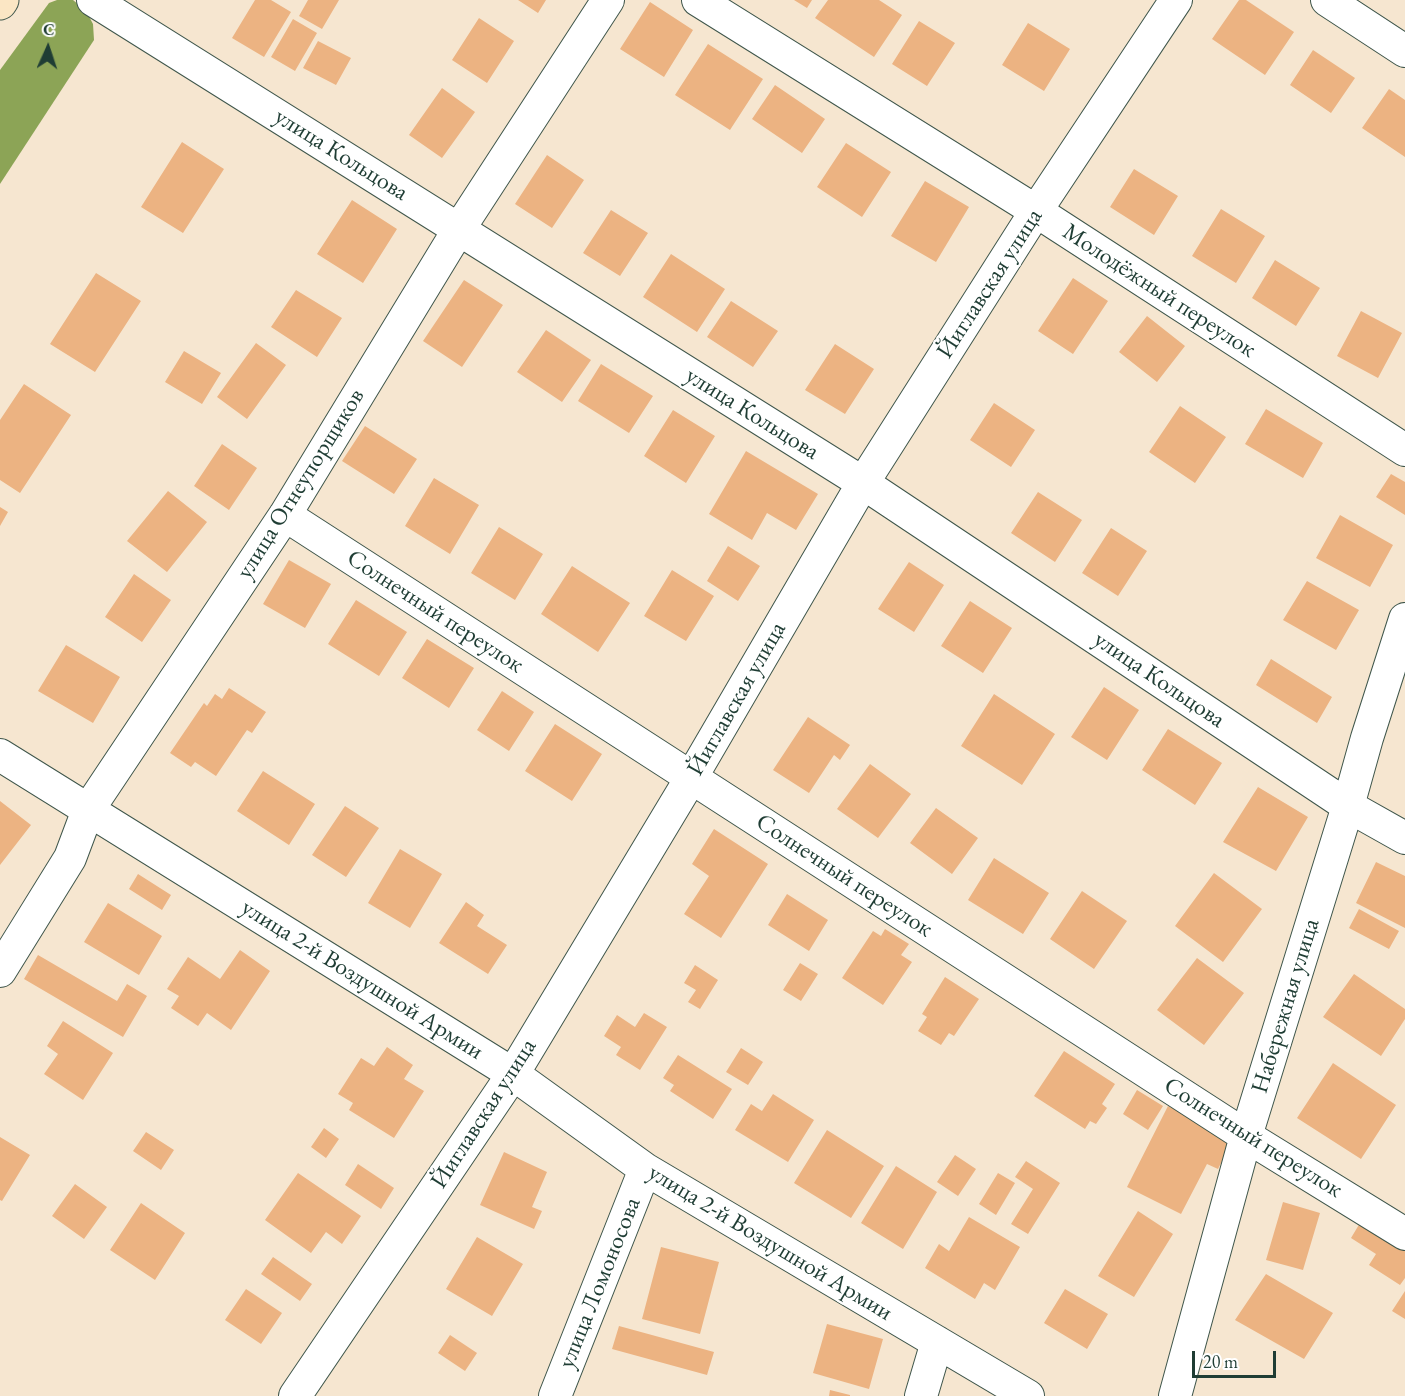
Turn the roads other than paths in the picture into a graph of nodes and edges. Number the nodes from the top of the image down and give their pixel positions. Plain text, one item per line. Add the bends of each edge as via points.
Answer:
1 (93, 0) edge
2 (608, 0) edge
3 (698, 0) edge
4 (1176, 0) edge
5 (1327, 0) edge
6 (1405, 51) edge
7 (1036, 211) junction
8 (459, 229) junction
9 (1405, 450) edge
10 (863, 483) junction
11 (285, 515) junction
12 (1405, 619) edge
13 (0, 754) edge
14 (691, 778) junction
15 (1348, 806) junction
16 (88, 810) junction
17 (1405, 838) edge
18 (0, 971) edge
19 (513, 1074) junction
20 (1246, 1136) junction
21 (645, 1169) junction
22 (1405, 1234) edge
23 (937, 1342) junction
24 (295, 1396) edge
25 (555, 1396) edge
26 (921, 1396) edge
27 (1028, 1396) edge
28 (1174, 1396) edge

1 - 8 street, улица Кольцова
2 - 8 street, улица Огнеупорщиков
3 - 7 street, Молодёжный переулок
4 - 7 street, Йиглавская улица
5 - 6 street
7 - 9 street, Молодёжный переулок
7 - 10 street, Йиглавская улица
8 - 10 street, улица Кольцова
8 - 11 street, улица Огнеупорщиков
10 - 14 street, Йиглавская улица
10 - 15 street, улица Кольцова
11 - 14 street, Солнечный переулок
11 - 16 street, улица Огнеупорщиков
12 - 15 street, Набережная улица
13 - 16 street, улица 2-й Воздушной Армии
14 - 19 street, Йиглавская улица
14 - 20 street, Солнечный переулок
15 - 17 street, улица Кольцова
15 - 20 street, Набережная улица
16 - 18 street, улица Огнеупорщиков via 70,858
16 - 19 street, улица 2-й Воздушной Армии
19 - 21 street, улица 2-й Воздушной Армии
19 - 24 street, Йиглавская улица
20 - 22 street, Солнечный переулок
20 - 28 street, Набережная улица
21 - 23 street, улица 2-й Воздушной Армии
21 - 25 street, улица Ломоносова
23 - 26 street
23 - 27 street, улица 2-й Воздушной Армии

